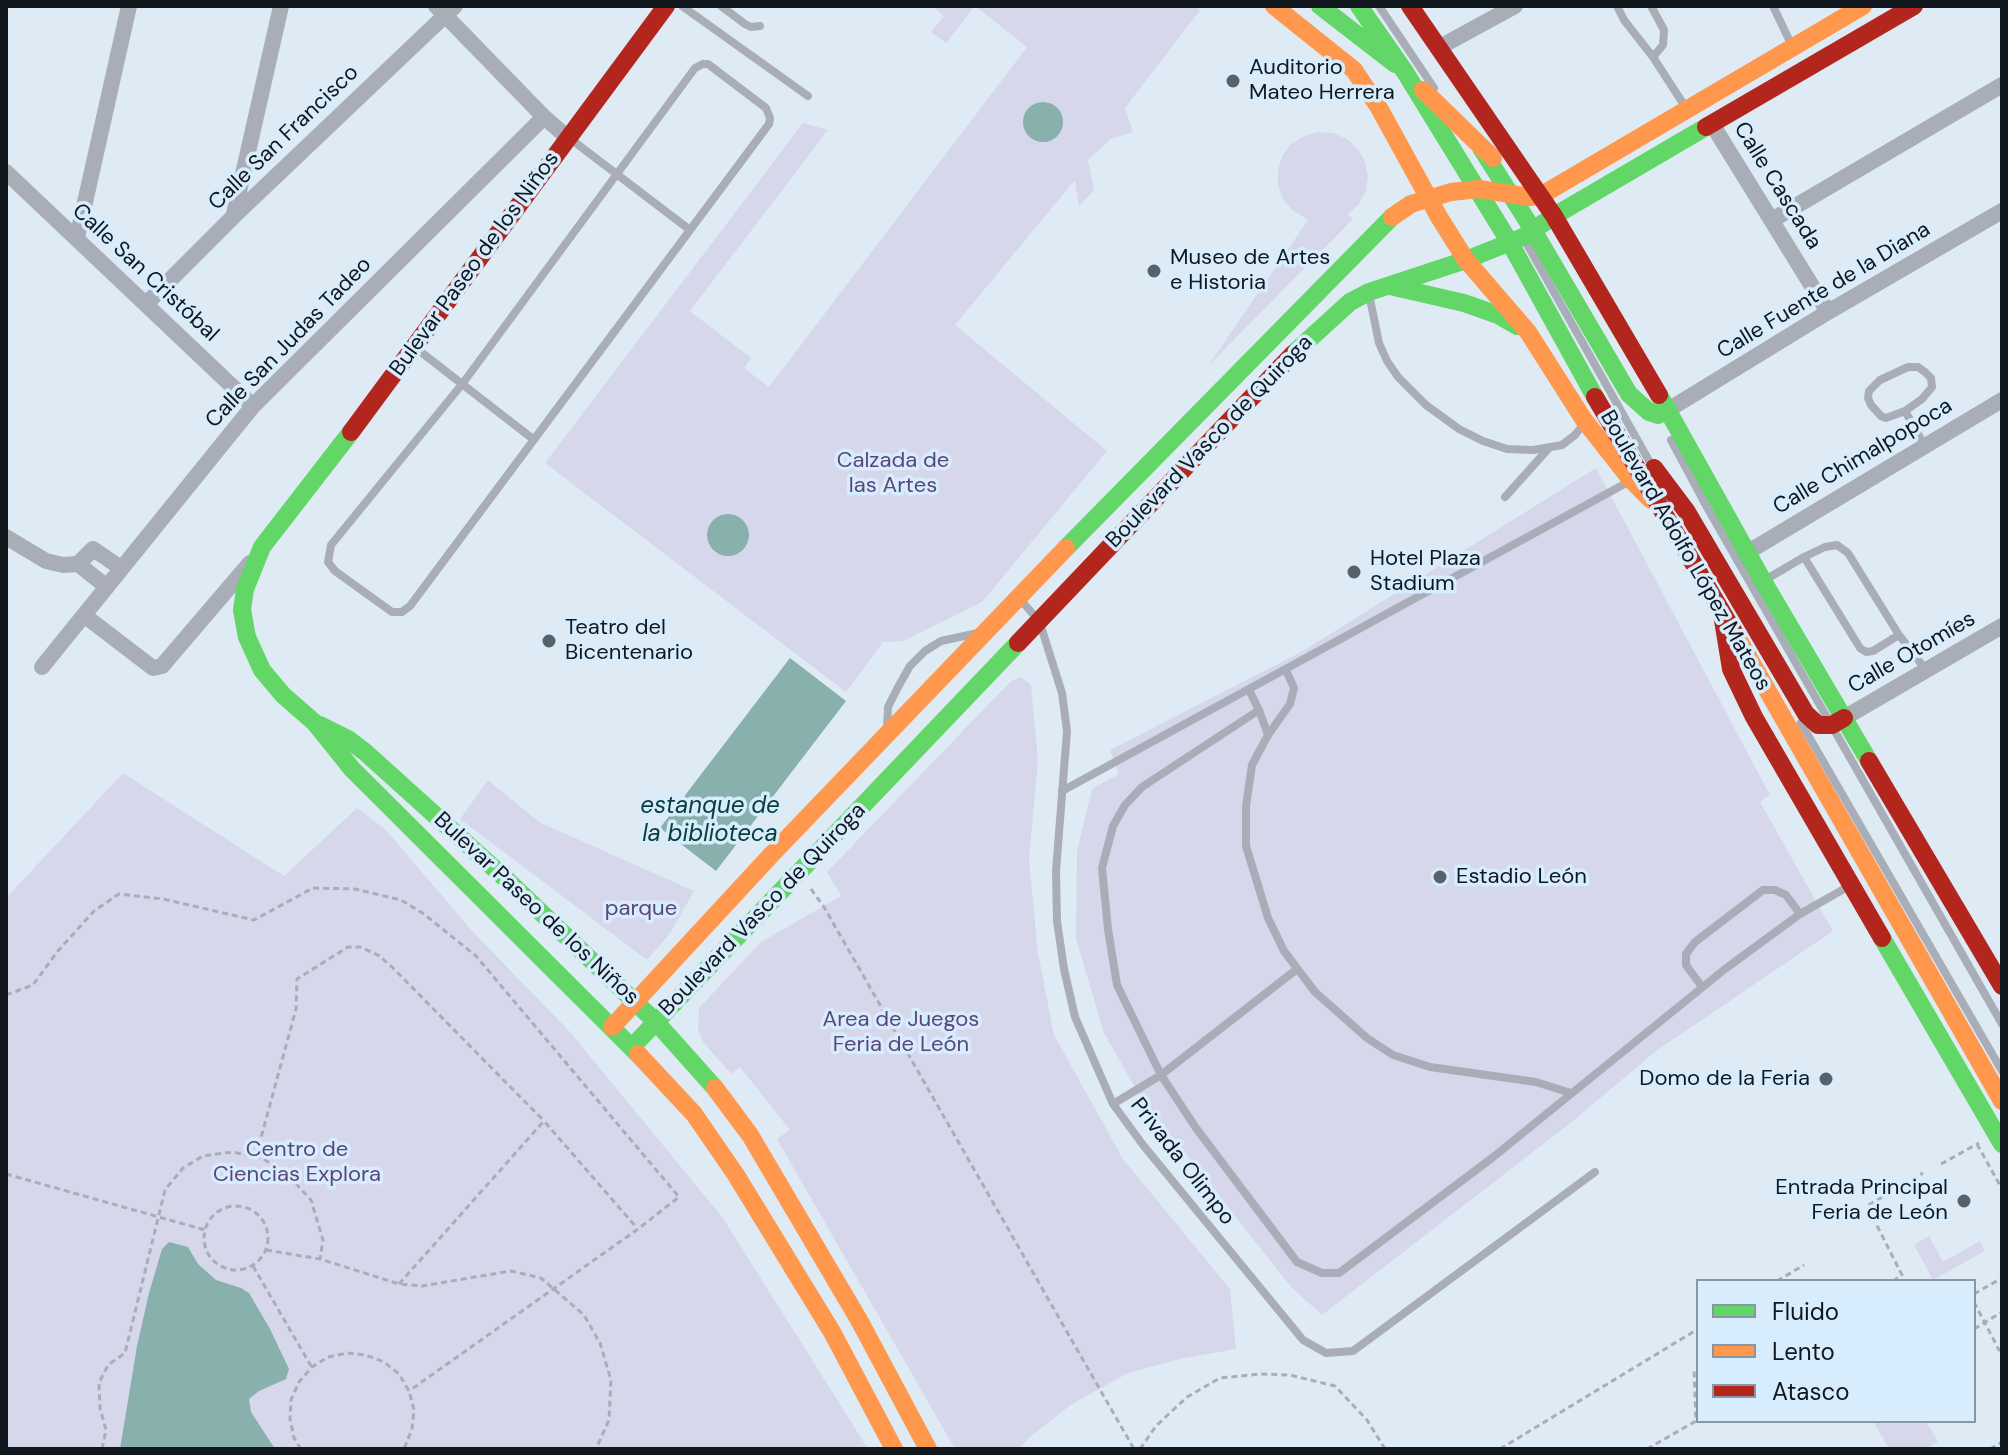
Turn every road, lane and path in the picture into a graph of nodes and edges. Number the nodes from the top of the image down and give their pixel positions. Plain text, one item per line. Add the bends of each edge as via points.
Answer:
1 (129, 6) edge
2 (281, 6) edge
3 (666, 6) edge
4 (682, 6) edge
5 (721, 6) edge
6 (1274, 6) edge
7 (1320, 6) edge
8 (1359, 6) edge
9 (1379, 6) edge
10 (1398, 6) edge
11 (1410, 6) edge
12 (1515, 6) edge
13 (1617, 6) edge
14 (1651, 6) edge
15 (1773, 6) edge
16 (1863, 6) edge
17 (1914, 6) edge
18 (445, 9) edge
19 (760, 26) dead end
20 (1793, 46) junction
21 (1438, 48) junction
22 (1653, 57) junction
23 (1765, 63) junction
24 (1405, 72) junction
25 (1780, 84) junction
26 (2002, 85) edge
27 (808, 96) dead end
28 (1686, 109) junction
29 (544, 117) junction
30 (1712, 124) junction
31 (1460, 128) junction
32 (567, 137) junction
33 (1481, 148) junction
34 (6, 172) edge
35 (1513, 173) junction
36 (617, 175) junction
37 (1497, 195) junction
38 (1428, 197) junction
39 (1535, 197) junction
40 (2002, 211) edge
41 (234, 216) junction
42 (1772, 220) junction
43 (690, 230) junction
44 (1533, 230) junction
45 (77, 238) junction
46 (1466, 260) junction
47 (1389, 285) junction
48 (1369, 292) junction
49 (146, 304) junction
50 (1828, 312) junction
51 (1528, 332) junction
52 (415, 348) junction
53 (463, 383) junction
54 (2002, 400) edge
55 (253, 406) junction
56 (1659, 409) junction
57 (1905, 411) junction
58 (1584, 420) junction
59 (1612, 428) junction
60 (533, 439) junction
61 (1925, 446) junction
62 (1550, 448) junction
63 (1653, 467) junction
64 (1631, 480) junction
65 (1505, 497) dead end
66 (1667, 515) junction
67 (6, 537) edge
68 (262, 547) junction
69 (1748, 552) junction
70 (1804, 557) junction
71 (78, 564) junction
72 (121, 568) junction
73 (1763, 581) junction
74 (107, 587) junction
75 (1018, 598) junction
76 (1721, 611) junction
77 (85, 616) junction
78 (1039, 621) junction
79 (2002, 626) edge
80 (987, 632) junction
81 (1899, 635) junction
82 (42, 667) dead end
83 (1286, 670) junction
84 (1926, 670) junction
85 (1249, 690) junction
86 (1259, 710) junction
87 (1838, 722) junction
88 (315, 723) junction
89 (1268, 735) junction
90 (886, 738) junction
91 (1062, 791) junction
92 (795, 876) junction
93 (1852, 884) junction
94 (1800, 914) junction
95 (1297, 969) junction
96 (2002, 986) edge
97 (1702, 987) junction
98 (6, 995) edge
99 (635, 1001) junction
100 (656, 1022) junction
101 (2002, 1024) edge
102 (612, 1027) junction
103 (632, 1047) junction
104 (2002, 1071) edge
105 (1161, 1075) junction
106 (1571, 1093) junction
107 (2002, 1101) edge
108 (1113, 1104) junction
109 (544, 1121) junction
110 (1999, 1138) edge
111 (1977, 1144) junction
112 (256, 1157) junction
113 (1941, 1164) dead end
114 (1595, 1172) dead end
115 (1923, 1173) dead end
116 (6, 1174) edge
117 (2002, 1189) edge
118 (158, 1216) junction
119 (638, 1229) junction
120 (205, 1230) junction
121 (266, 1250) junction
122 (320, 1259) junction
123 (1804, 1265) dead end
124 (253, 1266) junction
125 (1902, 1275) junction
126 (2002, 1278) edge
127 (1780, 1279) edge
128 (1896, 1279) edge
129 (1904, 1279) edge
130 (399, 1284) junction
131 (555, 1287) junction
132 (1976, 1293) edge
133 (1976, 1306) edge
134 (2002, 1312) edge
135 (1985, 1322) junction
136 (1976, 1328) edge
137 (1696, 1330) edge
138 (2002, 1348) edge
139 (312, 1367) junction
140 (1694, 1368) dead end
141 (409, 1391) junction
142 (2002, 1442) edge
143 (102, 1449) edge
144 (301, 1449) edge
145 (404, 1449) edge
146 (596, 1449) edge
147 (894, 1449) edge
148 (928, 1449) edge
149 (1134, 1449) edge
150 (1140, 1449) edge
151 (1385, 1449) edge
152 (1500, 1449) edge
153 (1647, 1449) edge
154 (1990, 1449) edge

1 - 45 street
2 - 41 street
3 - 32 street, Bulevar Paseo de los Niños
4 - 27 lane
5 - 19 lane via 745,24
6 - 38 street via 1354,70
7 - 24 street
8 - 24 street, Boulevard Adolfo López Mateos
9 - 31 lane
10 - 35 lane
11 - 21 street, Boulevard Adolfo López Mateos
12 - 21 street
13 - 22 lane
14 - 22 lane via 1664,30 1663,45
15 - 20 lane
16 - 20 street
17 - 25 street, Boulevard Vasco de Quiroga
18 - 29 street
18 - 41 street, Calle San Francisco
20 - 23 street
21 - 39 street, Boulevard Adolfo López Mateos
22 - 28 lane
23 - 25 street
23 - 28 street
24 - 31 street
24 - 37 street, Boulevard Adolfo López Mateos
25 - 30 street, Boulevard Vasco de Quiroga
26 - 42 street
28 - 39 street
29 - 32 street
29 - 55 street, Calle San Judas Tadeo
30 - 42 street, Calle Cascada
30 - 44 street, Boulevard Vasco de Quiroga
31 - 33 street
31 - 37 lane
32 - 36 lane
32 - 52 street, Bulevar Paseo de los Niños
33 - 35 street
33 - 37 street
34 - 45 street, Calle San Cristóbal
35 - 39 street
36 - 43 lane
36 - 43 lane via 695,68 708,64 738,86 766,108 769,124
36 - 53 lane
37 - 38 street, Boulevard Vasco de Quiroga
37 - 39 street, Boulevard Vasco de Quiroga
37 - 44 street, Boulevard Adolfo López Mateos
37 - 44 street
38 - 46 street
38 - 75 street, Boulevard Vasco de Quiroga via 1393,216
39 - 44 street, Boulevard Adolfo López Mateos
40 - 50 street, Calle Fuente de la Diana
41 - 49 street, Calle San Francisco
42 - 50 street, Calle Cascada
43 - 60 lane
44 - 46 street, Boulevard Vasco de Quiroga
44 - 56 street, Boulevard Adolfo López Mateos
44 - 56 street via 1629,394 1639,405
44 - 59 street, Boulevard Adolfo López Mateos
44 - 63 lane
45 - 49 street, Calle San Cristóbal
46 - 47 street, Boulevard Vasco de Quiroga
46 - 51 street
47 - 48 street, Boulevard Vasco de Quiroga
47 - 51 street via 1464,303
48 - 62 lane via 1387,361 1426,405 1483,441 1507,449
48 - 78 street, Boulevard Vasco de Quiroga via 1350,302 1298,349
49 - 55 street, Calle San Cristóbal
50 - 56 street, Calle Fuente de la Diana
51 - 58 street
52 - 53 lane
52 - 68 street, Bulevar Paseo de los Niños
53 - 60 lane
53 - 60 lane via 331,545 328,562 335,571 392,612 402,612
54 - 61 street, Calle Chimalpopoca
55 - 72 street, Calle San Judas Tadeo
56 - 69 street, Boulevard Adolfo López Mateos
56 - 87 lane via 1708,509
57 - 57 lane via 1932,387 1931,378 1918,367 1895,372 1869,391 1871,405 1881,416
57 - 61 lane
58 - 62 lane via 1575,435
58 - 64 street
59 - 63 street
59 - 66 street, Boulevard Adolfo López Mateos
61 - 69 street, Calle Chimalpopoca
62 - 65 lane
63 - 87 street via 1687,512 1806,714 1818,725
63 - 104 lane
64 - 66 street
64 - 83 lane
66 - 76 street, Boulevard Adolfo López Mateos
67 - 71 street via 46,561
68 - 77 street via 162,666 153,668
68 - 88 street, Bulevar Paseo de los Niños via 245,589 247,637 262,670
69 - 73 street, Boulevard Adolfo López Mateos
70 - 73 lane
70 - 81 lane via 1833,545 1843,547
70 - 81 lane via 1860,648 1873,651
71 - 72 street via 93,549
71 - 74 street
72 - 74 street, Calle San Judas Tadeo
73 - 87 street, Boulevard Adolfo López Mateos
74 - 77 street, Calle San Judas Tadeo
75 - 78 lane, Privada Olimpo
75 - 80 street, Boulevard Vasco de Quiroga
76 - 93 street via 1731,669
76 - 107 street, Boulevard Adolfo López Mateos
77 - 82 street, Calle San Judas Tadeo
78 - 91 lane, Privada Olimpo via 1062,693 1067,731
78 - 92 street, Boulevard Vasco de Quiroga
79 - 84 street, Calle Otomíes
80 - 90 street, Boulevard Vasco de Quiroga
80 - 90 lane via 941,641 917,658 888,707
81 - 84 lane
83 - 85 lane
83 - 89 lane via 1294,688 1290,704
84 - 87 street, Calle Otomíes
85 - 86 lane
85 - 91 lane
86 - 89 lane
86 - 105 lane via 1142,787 1113,826 1102,868 1117,985
87 - 96 street, Boulevard Adolfo López Mateos
87 - 101 lane
88 - 99 street, Bulevar Paseo de los Niños via 365,752
88 - 102 street, Bulevar Paseo de los Niños via 352,769
89 - 95 lane via 1252,765 1246,846 1268,918
90 - 99 street, Boulevard Vasco de Quiroga
91 - 108 lane, Privada Olimpo via 1056,871 1064,969 1075,1017
92 - 100 street, Boulevard Vasco de Quiroga
92 - 149 path via 817,893
93 - 94 lane
93 - 110 street
94 - 97 lane
94 - 97 lane via 1786,895 1763,890 1686,954 1686,965
95 - 105 lane
95 - 106 lane via 1315,992 1393,1055 1430,1067 1536,1082
97 - 106 lane
98 - 119 path via 33,985 94,911 119,894 254,920 313,888 355,889 401,900 476,956 679,1197
99 - 100 street, Bulevar Paseo de los Niños
99 - 102 street, Boulevard Vasco de Quiroga
100 - 103 street, Boulevard Vasco de Quiroga
100 - 148 street, Bulevar Paseo de los Niños via 750,1135
102 - 103 street, Bulevar Paseo de los Niños
103 - 147 street, Bulevar Paseo de los Niños via 694,1114 736,1175 832,1332
105 - 106 lane via 1297,1262 1322,1273 1339,1273
105 - 108 lane
108 - 114 lane, Privada Olimpo via 1303,1340 1326,1353 1353,1351
109 - 112 path via 392,967 378,955 348,947 297,979 296,1009
109 - 119 path
109 - 130 path
110 - 111 path
111 - 113 path
111 - 117 path
112 - 118 path via 232,1152 203,1156 183,1168 165,1190
112 - 122 path via 287,1174 311,1200 323,1240
115 - 125 path via 1867,1206
116 - 118 path
118 - 120 path
118 - 143 path via 125,1353 108,1365 99,1383 106,1430
119 - 131 path
120 - 121 path via 225,1208 246,1208 267,1230
120 - 124 path via 204,1243 214,1262 233,1270
121 - 122 path
121 - 124 path
122 - 130 path
123 - 127 path
124 - 139 path
125 - 128 path
125 - 129 path
126 - 132 path
130 - 131 path via 422,1286 511,1271
131 - 141 path
131 - 146 path via 584,1315 600,1343 611,1380 609,1420
133 - 135 path
134 - 135 path
135 - 136 path
135 - 138 path
137 - 152 path
139 - 141 path via 338,1355 366,1355 399,1374
139 - 144 path via 291,1400 290,1419
140 - 153 path via 1696,1421
141 - 145 path via 414,1410
142 - 154 path
150 - 151 path via 1187,1397 1220,1378 1261,1374 1335,1386

